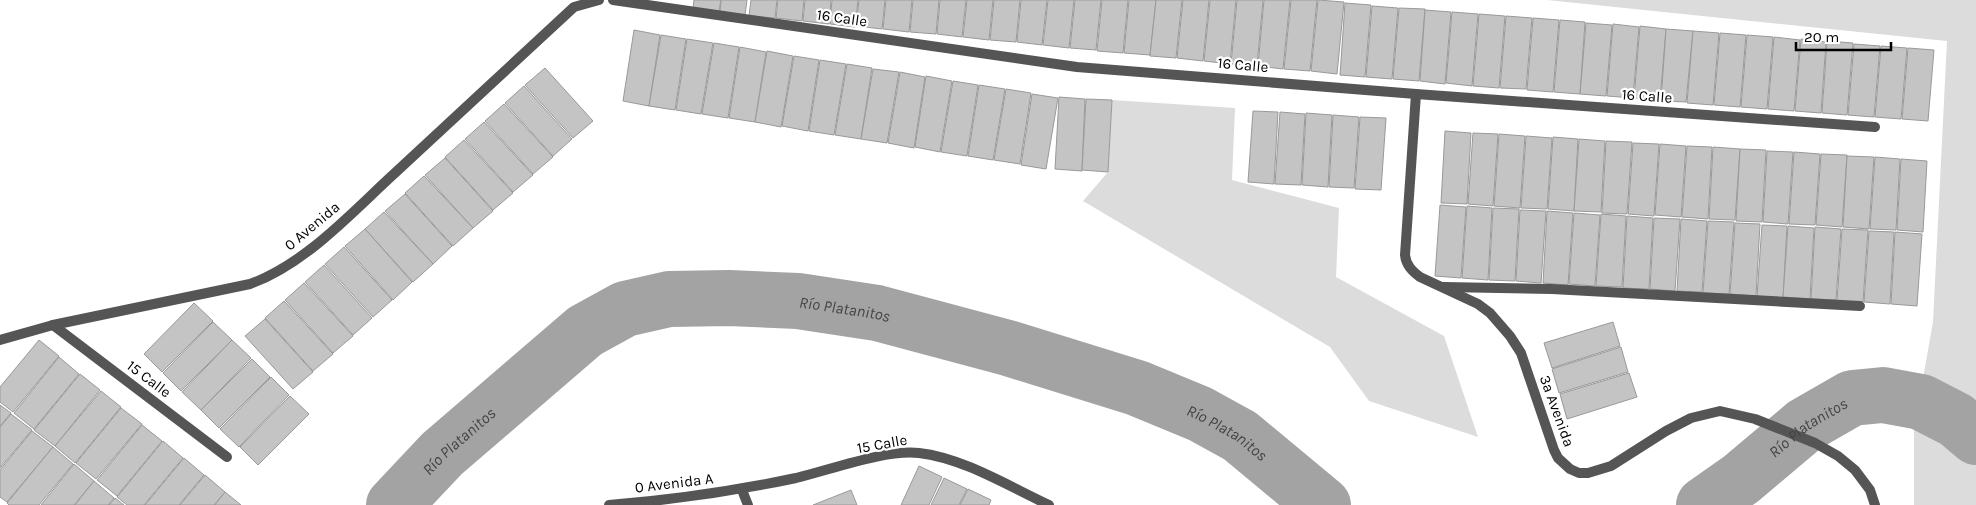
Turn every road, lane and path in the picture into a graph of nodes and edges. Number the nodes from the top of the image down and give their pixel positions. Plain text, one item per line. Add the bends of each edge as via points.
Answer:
1 (598, 0) edge
2 (612, 0) edge
3 (1416, 94) junction
4 (1875, 127) dead end
5 (1438, 287) junction
6 (1860, 306) dead end
7 (53, 325) junction
8 (0, 340) edge
9 (227, 457) dead end
10 (742, 490) junction
11 (609, 505) edge
12 (748, 505) edge
13 (1049, 505) edge
14 (1875, 505) edge

1 - 7 street, 0 Avenida via 574,7 332,231 282,269 250,284
2 - 3 street, 16 Calle via 1077,67
3 - 4 street, 16 Calle
3 - 5 street, 3a Avenida via 1405,255 1412,271
5 - 6 street via 1552,289
5 - 14 street, 3a Avenida via 1478,304 1510,336 1521,353 1554,450 1564,464 1579,473 1611,466 1691,418 1720,410 1755,419 1815,443 1838,456 1855,470 1870,490
7 - 8 street, 0 Avenida
7 - 9 street, 15 Calle
10 - 11 street, 0 Avenida A
10 - 12 street
10 - 13 street, 15 Calle via 884,456 916,453 956,462

